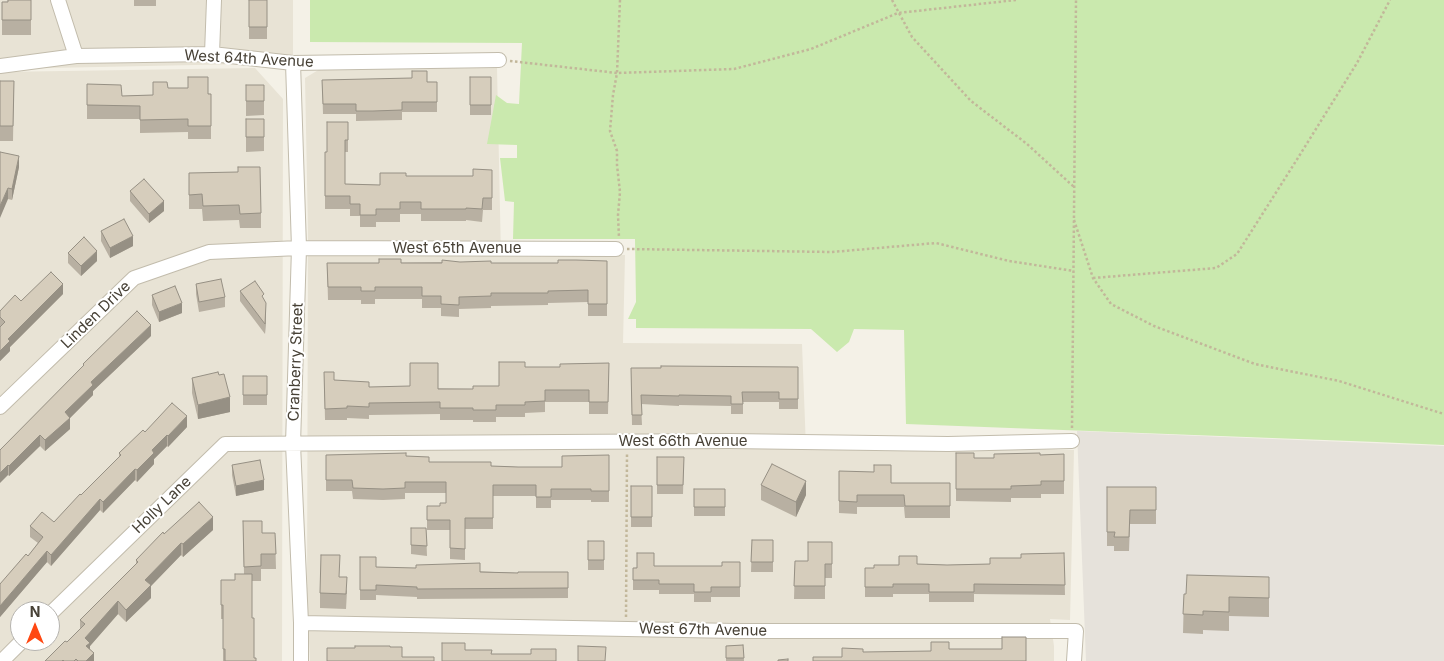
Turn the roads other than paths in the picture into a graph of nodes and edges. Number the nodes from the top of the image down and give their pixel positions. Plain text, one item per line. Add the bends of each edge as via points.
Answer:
1 (58, 0) edge
2 (214, 0) edge
3 (212, 54) junction
4 (76, 56) junction
5 (499, 60) road end
6 (293, 63) junction
7 (0, 66) edge
8 (299, 248) junction
9 (616, 248) road end
10 (0, 407) edge
11 (1072, 441) road end
12 (293, 444) junction
13 (60, 604) edge
14 (301, 623) junction
15 (12, 651) edge
16 (2, 661) edge
17 (301, 661) edge
18 (1074, 661) edge

1 - 4 street
2 - 3 street
3 - 4 street, West 64th Avenue
3 - 6 street, West 64th Avenue
4 - 7 street, West 64th Avenue
5 - 6 street, West 64th Avenue
6 - 8 street, Cranberry Street
8 - 9 street, West 65th Avenue
8 - 10 street, Linden Drive via 209,252 134,278
8 - 12 street, Cranberry Street
11 - 12 street, West 66th Avenue via 948,444 729,441
12 - 13 street, Holly Lane via 225,444
12 - 14 street, Cranberry Street
14 - 17 street, Cranberry Street
14 - 18 street, West 67th Avenue via 736,631 1076,631
15 - 16 street

